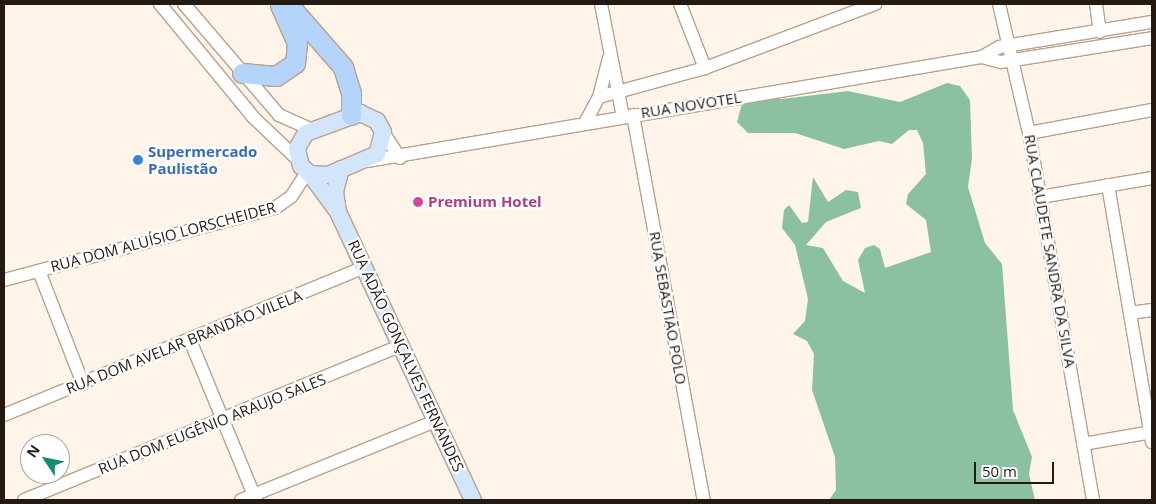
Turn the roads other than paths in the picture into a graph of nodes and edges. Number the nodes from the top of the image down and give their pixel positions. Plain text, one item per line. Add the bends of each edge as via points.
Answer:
1 (160, 4) edge
2 (184, 4) edge
3 (279, 4) edge
4 (288, 4) edge
5 (600, 4) edge
6 (680, 4) edge
7 (875, 4) edge
8 (999, 4) edge
9 (1096, 4) edge
10 (1152, 22) edge
11 (1100, 32) junction
12 (1152, 38) edge
13 (1009, 45) junction
14 (982, 57) junction
15 (609, 58) junction
16 (1012, 60) junction
17 (705, 68) junction
18 (242, 73) junction
19 (619, 92) junction
20 (599, 97) junction
21 (1152, 110) edge
22 (351, 115) junction
23 (628, 116) junction
24 (585, 123) junction
25 (312, 130) junction
26 (383, 132) junction
27 (1029, 133) junction
28 (296, 158) junction
29 (400, 158) junction
30 (367, 161) junction
31 (341, 169) junction
32 (308, 173) junction
33 (1152, 178) edge
34 (1108, 185) junction
35 (1040, 197) junction
36 (338, 212) junction
37 (365, 267) junction
38 (39, 271) junction
39 (4, 280) edge
40 (1152, 310) edge
41 (1130, 313) junction
42 (190, 340) junction
43 (401, 345) junction
44 (83, 384) junction
45 (4, 401) edge
46 (6, 414) edge
47 (225, 420) junction
48 (436, 421) junction
49 (1152, 435) edge
50 (1083, 444) junction
51 (255, 498) edge
52 (24, 500) edge
53 (241, 500) edge
54 (472, 500) edge
55 (704, 500) edge
56 (1093, 500) edge

1 - 28 street via 266,132
2 - 18 street
3 - 18 highway via 297,43 295,63 276,76
4 - 22 highway via 343,67 349,81
5 - 15 street, RUA SEBASTIÃO POLO
6 - 17 street
7 - 17 street
8 - 13 street, RUA CLAUDETE SANDRA DA SILVA
9 - 11 street
10 - 11 street, RUA NOVOTEL
11 - 13 street, RUA NOVOTEL
12 - 16 street, RUA NOVOTEL
13 - 14 street, RUA NOVOTEL
13 - 16 street, RUA CLAUDETE SANDRA DA SILVA
14 - 16 street, RUA NOVOTEL
14 - 23 street, RUA NOVOTEL
15 - 19 street, RUA SEBASTIÃO POLO
15 - 20 street
16 - 27 street, RUA CLAUDETE SANDRA DA SILVA
17 - 19 street
18 - 25 street via 279,115
19 - 20 street
19 - 23 street, RUA SEBASTIÃO POLO
20 - 24 street
21 - 27 street
22 - 25 main road
22 - 26 main road via 368,116
23 - 24 street, RUA NOVOTEL
23 - 55 street, RUA SEBASTIÃO POLO
24 - 29 street, RUA NOVOTEL
25 - 28 main road via 300,141
26 - 29 street
26 - 30 main road via 381,146
27 - 35 street, RUA CLAUDETE SANDRA DA SILVA
28 - 32 main road, RUA ADÃO GONÇALVES FERNANDES
29 - 30 street, RUA NOVOTEL
30 - 31 main road
31 - 32 main road
31 - 36 main road, RUA ADÃO GONÇALVES FERNANDES via 335,191
32 - 36 main road, RUA ADÃO GONÇALVES FERNANDES
32 - 38 street, RUA DOM ALUÍSIO LORSCHEIDER via 291,197 275,208
33 - 34 street
34 - 35 street
34 - 41 street
35 - 50 street, RUA CLAUDETE SANDRA DA SILVA
36 - 37 main road, RUA ADÃO GONÇALVES FERNANDES
37 - 42 street, RUA DOM AVELAR BRANDÃO VILELA
37 - 43 main road, RUA ADÃO GONÇALVES FERNANDES
38 - 39 street, RUA DOM ALUÍSIO LORSCHEIDER
38 - 44 street
40 - 41 street
41 - 49 street
42 - 44 street, RUA DOM AVELAR BRANDÃO VILELA
42 - 47 street
43 - 47 street, RUA DOM EUGÊNIO ARAUJO SALES
43 - 48 main road, RUA ADÃO GONÇALVES FERNANDES
44 - 46 street, RUA DOM AVELAR BRANDÃO VILELA
45 - 46 street
47 - 51 street
47 - 52 street, RUA DOM EUGÊNIO ARAUJO SALES
48 - 51 street
48 - 54 main road, RUA ADÃO GONÇALVES FERNANDES
49 - 50 street
50 - 56 street, RUA CLAUDETE SANDRA DA SILVA
51 - 53 street

